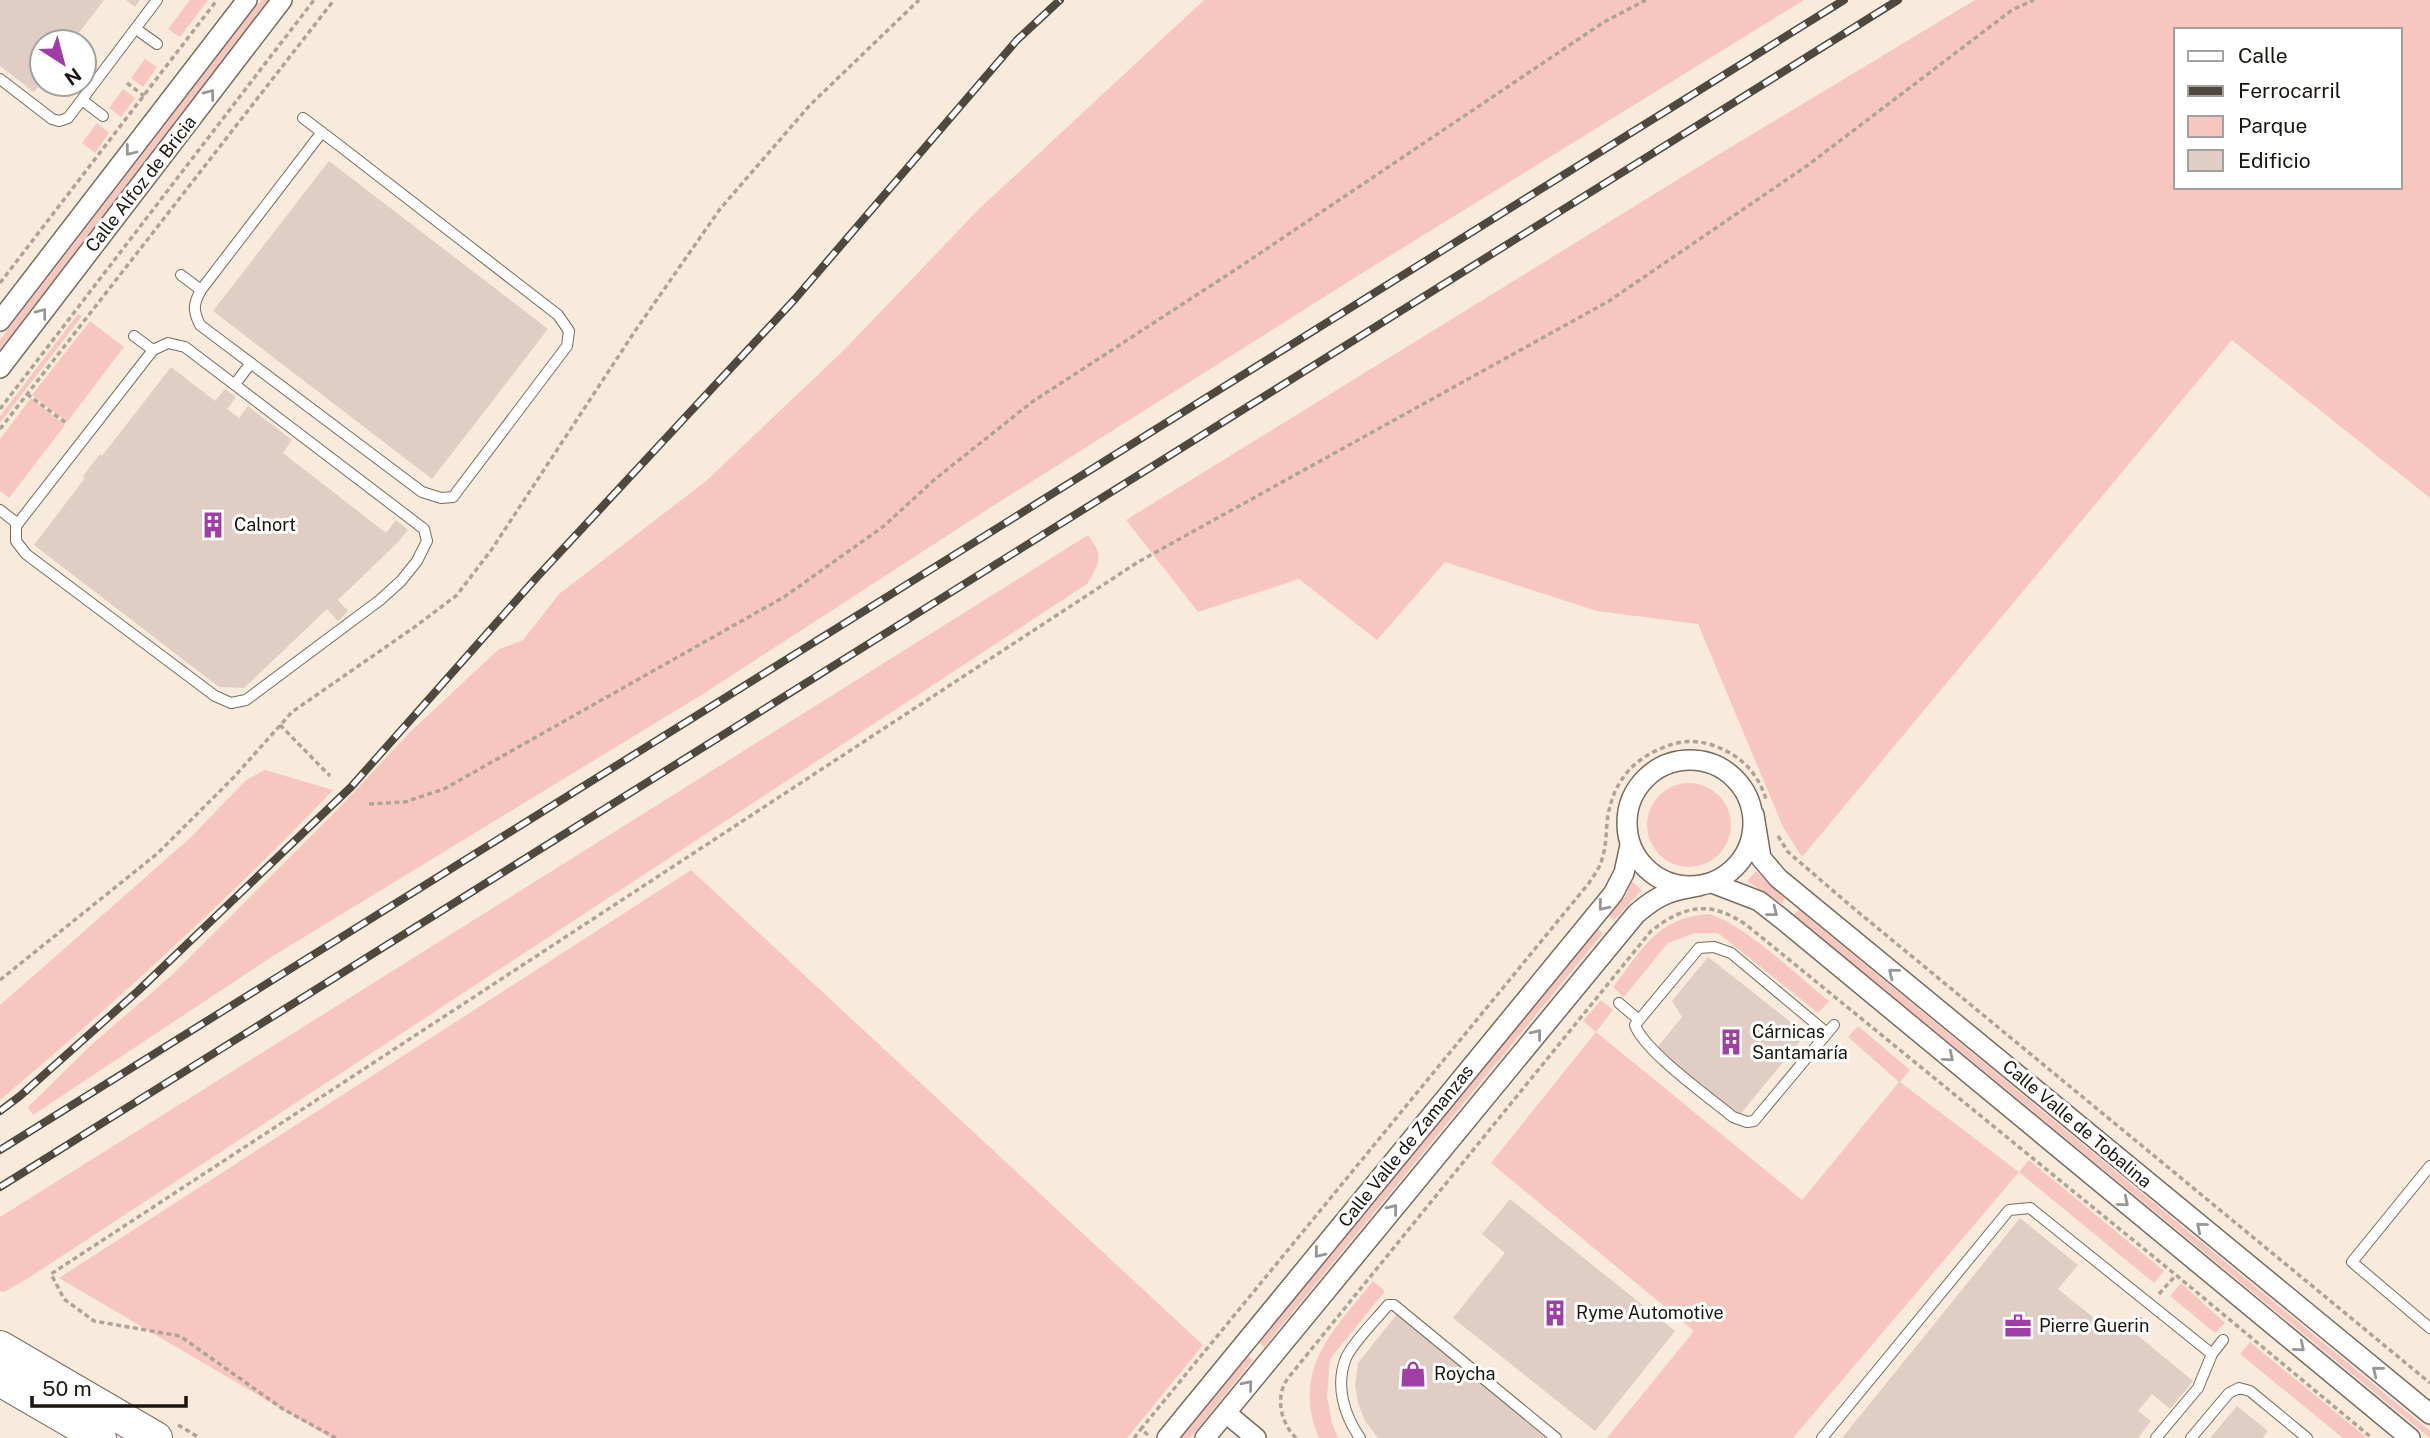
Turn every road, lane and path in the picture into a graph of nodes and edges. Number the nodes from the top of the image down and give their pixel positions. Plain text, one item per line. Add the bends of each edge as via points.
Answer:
1 (157, 0) edge
2 (217, 0) edge
3 (247, 0) edge
4 (282, 0) edge
5 (314, 0) edge
6 (334, 0) edge
7 (919, 0) edge
8 (1646, 0) edge
9 (2034, 0) edge
10 (136, 29) junction
11 (157, 44) dead end
12 (0, 79) edge
13 (127, 83) dead end
14 (144, 96) junction
15 (82, 100) junction
16 (103, 116) dead end
17 (303, 118) dead end
18 (322, 132) junction
19 (181, 275) dead end
20 (0, 283) edge
21 (201, 290) junction
22 (0, 321) edge
23 (134, 336) dead end
24 (153, 350) junction
25 (251, 363) junction
26 (0, 368) edge
27 (234, 384) junction
28 (27, 394) junction
29 (0, 409) edge
30 (66, 423) dead end
31 (0, 429) edge
32 (0, 510) edge
33 (18, 524) junction
34 (280, 725) junction
35 (330, 776) dead end
36 (369, 804) dead end
37 (1754, 815) junction
38 (1630, 845) junction
39 (1706, 885) junction
40 (1561, 918) dead end
41 (0, 980) edge
42 (1619, 1003) dead end
43 (1640, 1020) junction
44 (2430, 1166) edge
45 (2176, 1275) junction
46 (2162, 1289) dead end
47 (2430, 1328) edge
48 (2223, 1340) dead end
49 (0, 1347) edge
50 (2212, 1354) junction
51 (0, 1380) edge
52 (1226, 1413) junction
53 (2430, 1414) edge
54 (1141, 1429) junction
55 (1293, 1437) edge
56 (100, 1438) edge
57 (156, 1438) edge
58 (337, 1438) edge
59 (1134, 1438) edge
60 (1152, 1438) edge
61 (1167, 1438) edge
62 (1205, 1438) edge
63 (1256, 1438) edge
64 (1360, 1438) edge
65 (1556, 1438) edge
66 (1822, 1438) edge
67 (2157, 1438) edge
68 (2191, 1438) edge
69 (2307, 1438) edge
70 (2372, 1438) edge
71 (2410, 1438) edge

1 - 10 lane
2 - 14 path
3 -> 22 street, Calle Alfoz de Bricia
26 -> 4 street, Calle Alfoz de Bricia
5 - 29 path
6 - 28 path
7 - 34 path via 810,105 720,209 457,595
8 - 36 path via 1604,22 1032,402 884,526 784,597 444,789 405,802
9 - 58 path via 2012,10 1808,165 1609,301 1138,562 51,1274 64,1299 94,1321 180,1336 283,1409
10 - 11 lane
10 - 15 lane
12 - 15 lane via 59,121 68,118
13 - 14 path
14 - 20 path
15 - 16 lane
17 - 18 lane
18 - 21 lane
18 - 25 lane via 558,314 569,331 568,346 453,497 441,498 422,492
19 - 21 lane
21 - 25 lane via 193,311 200,325
23 - 24 lane
24 - 27 lane via 168,343 185,347
24 - 33 lane
25 - 27 lane
27 - 33 lane via 424,529 427,541 401,581 263,690 246,701 232,703 215,696 26,554 16,541
28 - 30 path
28 - 31 path
32 - 33 lane
34 - 35 path
34 - 41 path via 159,853
37 - 38 street via 1742,786 1719,766 1703,761 1672,762 1650,774 1632,797 1626,822
37 - 39 street via 1754,830 1741,862 1725,877
53 -> 37 street, Calle Valle de Tobalina via 1778,878 1761,858
38 - 39 street via 1644,867 1659,879 1673,885
38 -> 61 street, Calle Valle de Zamanzas via 1613,894
52 -> 39 street, Calle Valle de Zamanzas via 1636,914 1668,892
39 -> 71 street, Calle Valle de Tobalina via 1759,901 1782,919
40 - 54 path
42 - 43 lane
43 - 43 lane via 1699,948 1714,947 1731,953 1830,1029 1754,1121 1747,1122 1733,1117 1650,1048 1635,1025
44 - 47 lane via 2352,1262
45 - 46 path
45 - 55 path via 1749,927 1724,911 1680,912 1651,931 1288,1378 1280,1403
45 - 70 path
48 - 50 lane
49 - 57 main road
50 - 66 lane via 2030,1208 2009,1210
50 - 67 lane via 2198,1388
51 - 56 main road
52 - 62 street, Calle Valle de Zamanzas
52 - 63 street
54 - 59 path
54 - 60 path
64 - 65 lane via 1349,1423 1342,1397 1347,1356 1388,1305 1394,1305
68 - 69 lane via 2229,1392 2239,1388 2250,1391

